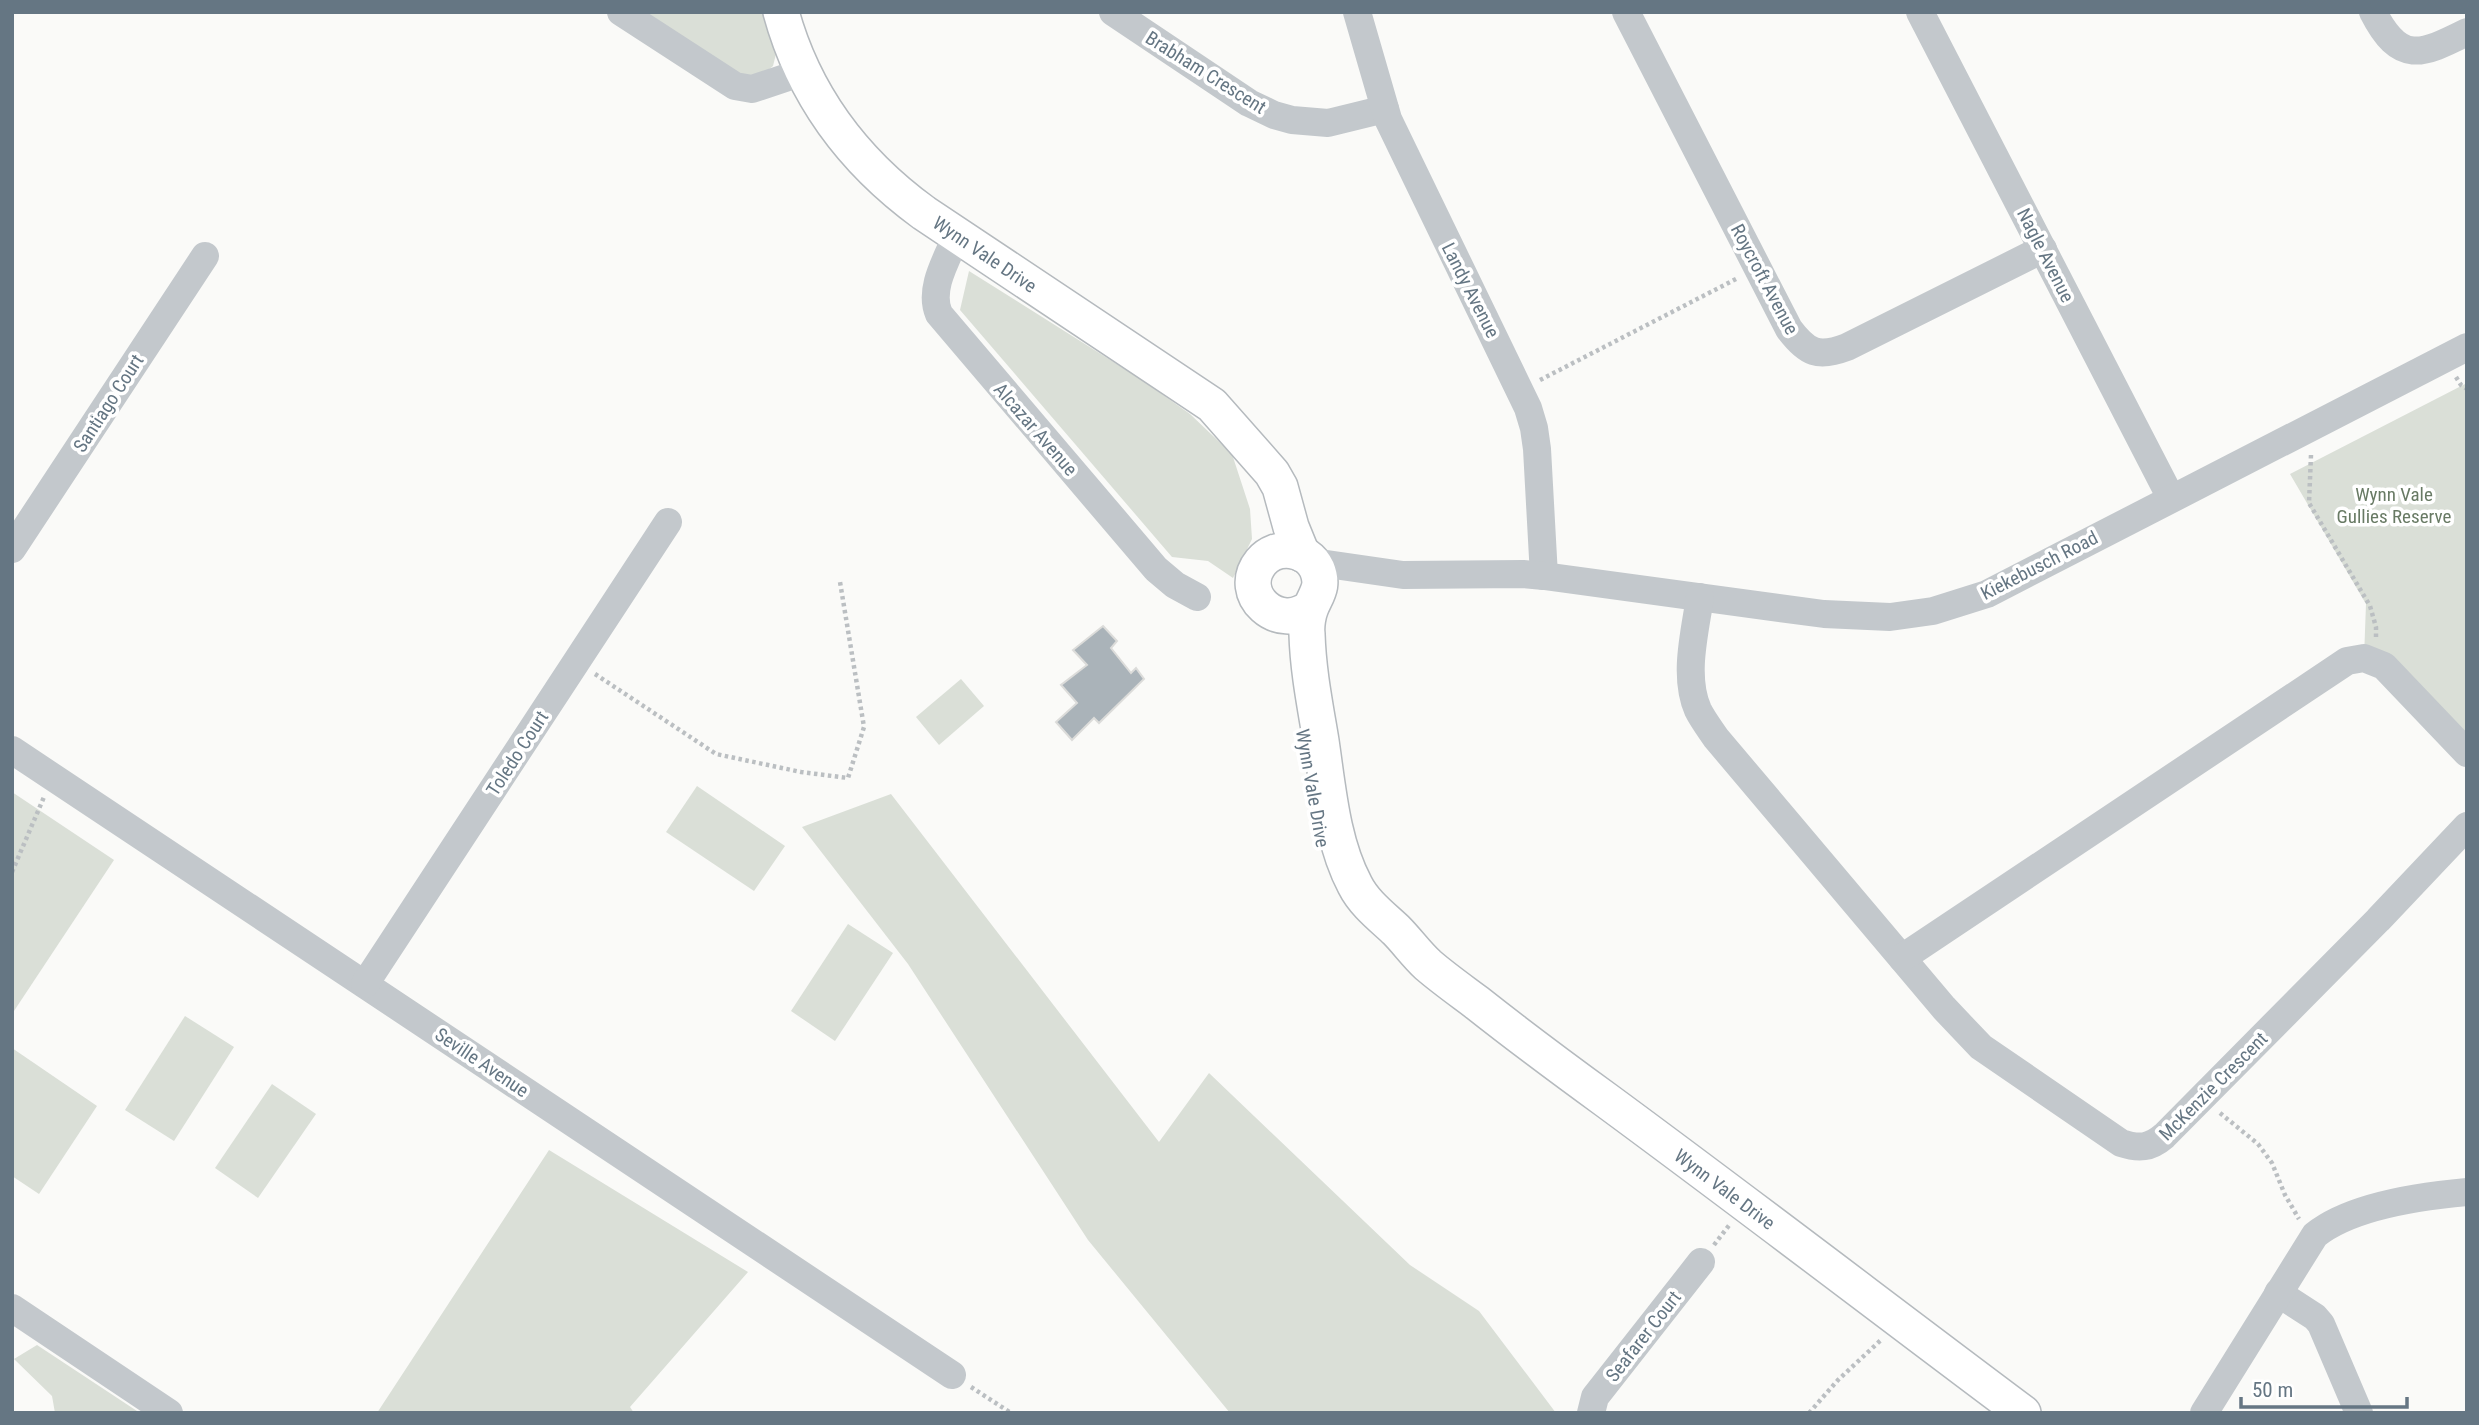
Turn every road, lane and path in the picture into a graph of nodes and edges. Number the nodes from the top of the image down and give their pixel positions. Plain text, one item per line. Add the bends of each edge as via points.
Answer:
1 (621, 12) edge
2 (781, 12) edge
3 (1113, 12) edge
4 (1357, 12) edge
5 (1626, 12) edge
6 (1920, 12) edge
7 (2373, 12) edge
8 (2467, 32) edge
9 (803, 72) junction
10 (1385, 109) junction
11 (957, 235) junction
12 (2043, 250) junction
13 (205, 256) dead end
14 (1757, 268) junction
15 (2467, 347) edge
16 (1521, 391) junction
17 (2312, 426) junction
18 (1247, 444) junction
19 (2171, 498) junction
20 (668, 522) dead end
21 (12, 549) edge
22 (1260, 563) junction
23 (1544, 576) junction
24 (1311, 579) junction
25 (840, 582) dead end
26 (1197, 597) dead end
27 (1700, 597) junction
28 (1272, 613) junction
29 (2372, 660) junction
30 (576, 662) junction
31 (12, 750) edge
32 (2467, 752) edge
33 (53, 777) junction
34 (2467, 826) edge
35 (12, 872) edge
36 (1902, 958) junction
37 (1427, 964) junction
38 (365, 984) junction
39 (2219, 1113) dead end
40 (2467, 1192) edge
41 (1746, 1205) junction
42 (2305, 1230) dead end
43 (1700, 1262) joint
44 (2278, 1293) junction
45 (16, 1318) edge
46 (1901, 1322) junction
47 (952, 1375) joint
48 (169, 1413) edge
49 (1011, 1413) edge
50 (1591, 1413) edge
51 (1809, 1413) edge
52 (2023, 1413) edge
53 (2204, 1413) edge
54 (2359, 1413) edge

1 - 9 street via 735,86 752,89
2 - 9 main road, Wynn Vale Drive
3 - 10 street, Brabham Crescent via 1274,115 1328,123
4 - 10 street, Landy Avenue
5 - 14 street, Roycroft Avenue
6 - 12 street, Nagle Avenue
7 - 8 street via 2393,43 2405,49 2425,51
9 - 11 main road, Wynn Vale Drive via 864,162 897,193
10 - 16 street, Landy Avenue via 1406,161
11 - 18 main road, Wynn Vale Drive via 1200,396
11 - 26 street, Alcazar Avenue via 937,288 939,314 1156,569
12 - 14 street, Roycroft Avenue via 1830,353 1801,346
12 - 19 street, Nagle Avenue
13 - 21 street, Santiago Court
14 - 16 path
15 - 17 street, Kiekebusch Road
16 - 23 street, Landy Avenue via 1534,428
17 - 19 street, Kiekebusch Road
17 - 29 path via 2309,503 2370,606 2376,627
18 - 22 main road, Wynn Vale Drive via 1270,516
18 - 24 main road, Wynn Vale Drive via 1280,487
19 - 27 street, Kiekebusch Road via 1987,594 1933,611 1889,617 1824,614
20 - 30 street, Toledo Court
22 - 24 main road via 1282,550
22 - 28 main road via 1254,588
23 - 24 street, Kiekebusch Road
23 - 27 street, Kiekebusch Road
24 - 28 main road via 1292,616
24 - 37 main road, Wynn Vale Drive via 1306,629 1310,673 1342,853 1356,888
25 - 30 path via 864,727 848,778 716,754
27 - 36 street, McKenzie Crescent via 1691,673 1699,711 1716,738
28 - 37 main road, Wynn Vale Drive via 1293,674 1329,869 1338,889 1362,918 1388,943
29 - 32 street via 2384,666
29 - 36 street via 2356,659 2336,667
30 - 38 street, Toledo Court
31 - 33 street, Seville Avenue
33 - 35 path
33 - 38 street, Seville Avenue
34 - 36 street, McKenzie Crescent via 2164,1136 2143,1148 2121,1143 1981,1047
37 - 41 main road, Wynn Vale Drive
38 - 47 street, Seville Avenue
39 - 42 path via 2258,1144 2272,1163
40 - 44 street via 2416,1198 2340,1219 2313,1238
41 - 43 path
41 - 46 main road, Wynn Vale Drive
43 - 50 street, Seafarer Court via 1595,1397
44 - 53 street
44 - 54 street via 2321,1324
45 - 48 street
46 - 51 path
46 - 52 main road, Wynn Vale Drive
47 - 49 path

